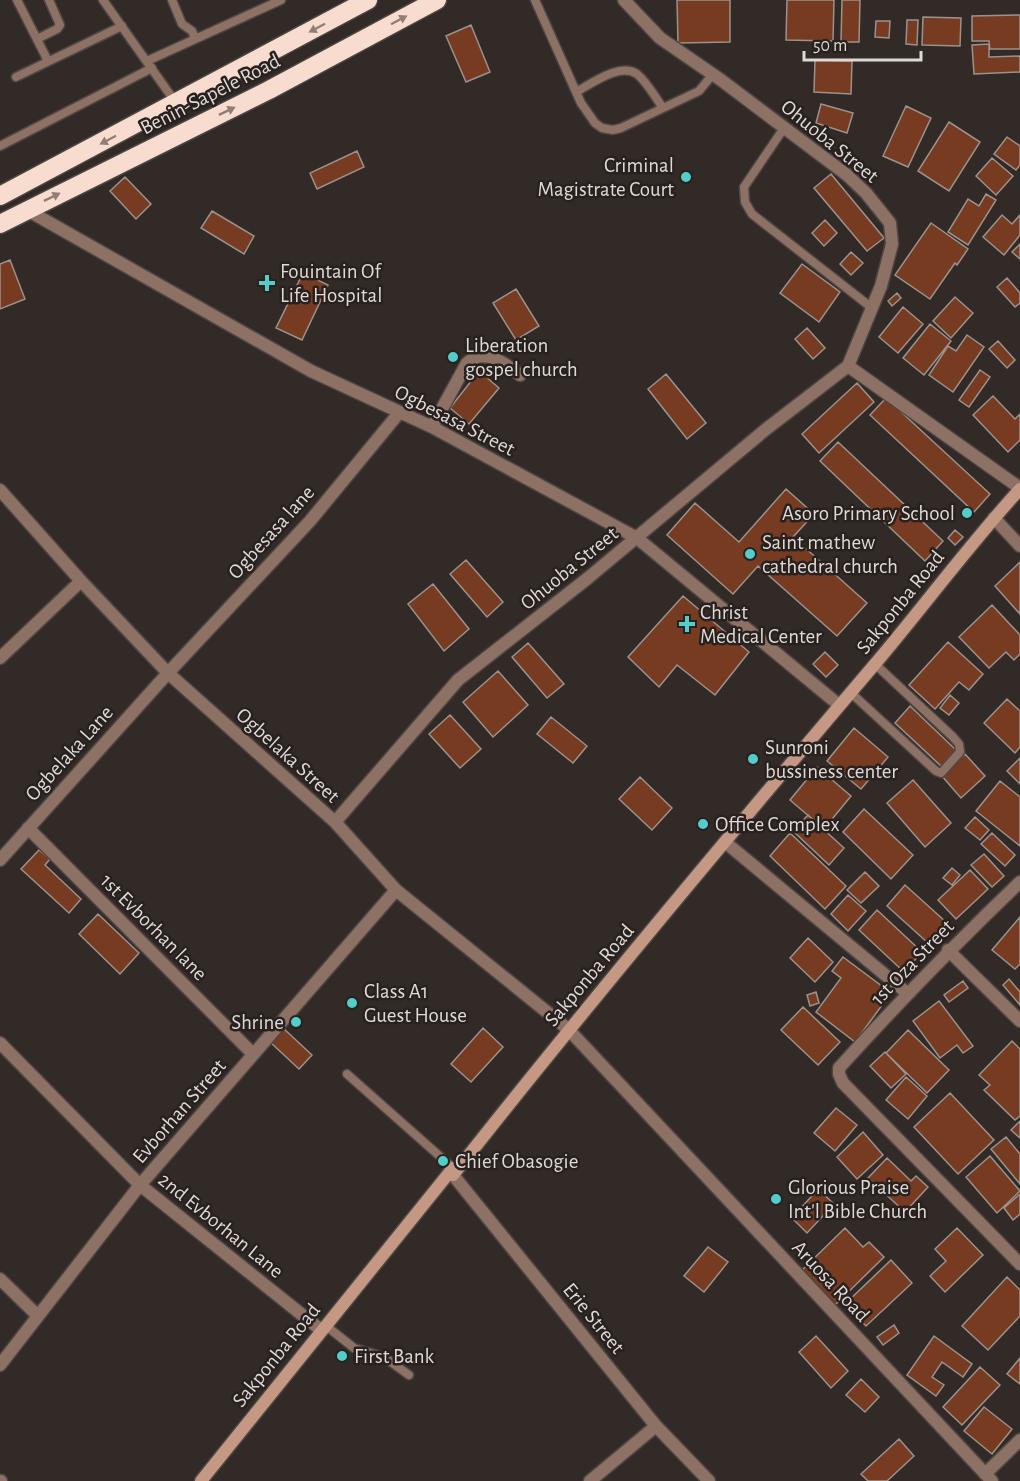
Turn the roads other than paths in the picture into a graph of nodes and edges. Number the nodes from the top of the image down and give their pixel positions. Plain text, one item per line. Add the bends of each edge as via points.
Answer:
1 (17, 0) edge
2 (49, 0) edge
3 (103, 0) edge
4 (172, 0) edge
5 (281, 0) edge
6 (368, 0) edge
7 (437, 0) edge
8 (536, 0) edge
9 (624, 0) edge
10 (122, 26) junction
11 (195, 38) junction
12 (38, 39) junction
13 (48, 61) junction
14 (150, 64) junction
15 (713, 74) junction
16 (16, 77) dead end
17 (576, 92) junction
18 (176, 103) junction
19 (663, 108) junction
20 (784, 128) junction
21 (0, 146) edge
22 (0, 196) edge
23 (27, 210) junction
24 (0, 224) edge
25 (872, 308) junction
26 (849, 366) junction
27 (520, 375) dead end
28 (399, 413) junction
29 (432, 427) junction
30 (1020, 489) edge
31 (0, 490) edge
32 (994, 518) junction
33 (637, 538) junction
34 (1020, 546) edge
35 (81, 582) junction
36 (0, 658) edge
37 (875, 664) junction
38 (168, 674) junction
39 (849, 692) junction
40 (839, 705) junction
41 (335, 822) junction
42 (28, 828) junction
43 (725, 842) junction
44 (0, 860) edge
45 (1020, 882) edge
46 (396, 890) junction
47 (948, 950) junction
48 (907, 993) junction
49 (1020, 1021) edge
50 (568, 1029) junction
51 (0, 1043) edge
52 (253, 1054) junction
53 (347, 1074) dead end
54 (453, 1172) junction
55 (141, 1185) junction
56 (1020, 1264) edge
57 (0, 1279) edge
58 (37, 1315) junction
59 (323, 1327) junction
60 (0, 1365) edge
61 (409, 1375) dead end
62 (656, 1426) junction
63 (1020, 1440) edge
64 (989, 1477) edge
65 (201, 1481) edge
66 (590, 1481) edge
67 (709, 1481) edge

1 - 12 lane
2 - 12 lane via 60,25
3 - 10 lane
4 - 11 lane via 182,24
5 - 11 lane
6 -> 18 highway, Benin-Sapele Road
23 -> 7 highway, Benin-Sapele Road via 269,90
8 - 17 lane
9 - 15 street, Ohuoba Street via 660,38
10 - 13 lane
10 - 14 lane
11 - 14 lane
12 - 13 lane
13 - 16 lane
14 - 18 lane
14 - 21 lane
15 - 19 lane via 699,91
15 - 20 street, Ohuoba Street
17 - 19 lane via 627,70 639,76
17 - 19 lane via 595,123 608,130
18 -> 22 highway, Benin-Sapele Road
20 - 25 street, Ohuoba Street via 847,175 890,223 892,244
20 - 25 lane via 744,187 745,202 752,214
23 - 24 highway, Benin-Sapele Road
23 - 28 street, Ogbesasa Street via 311,371
25 - 26 street, Ohuoba Street
26 - 30 street
26 - 33 street, Ohuoba Street via 765,430
27 - 29 street via 489,356 473,357
28 - 29 street, Ogbesasa Street
28 - 38 street, Ogbesasa lane via 310,521
29 - 33 street, Ogbesasa Street
30 - 32 main road, Sakponba Road
31 - 35 street, Ogbelaka Street
32 - 34 street
32 - 37 main road, Sakponba Road
33 - 40 street, Ogbesasa Street
33 - 41 street, Ohuoba Street via 458,680
35 - 36 street
35 - 38 street, Ogbelaka Street
37 - 39 main road, Sakponba Road
37 - 39 lane via 959,744 960,752 941,773
38 - 41 street, Ogbelaka Street
38 - 42 street, Ogbelaka Lane
39 - 40 main road, Sakponba Road
40 - 43 main road, Sakponba Road
41 - 46 street, Ogbelaka Street
42 - 44 street, Ogbelaka Lane
42 - 52 street, 1st Evborhan lane
43 - 48 street
43 - 50 main road, Sakponba Road
45 - 47 street, 1st Oza Street
46 - 50 street, Ogbelaka Street
46 - 52 street, Evborhan Street
47 - 48 street, 1st Oza Street
47 - 49 street
48 - 56 street, 1st Oza Street via 839,1068 839,1074 843,1083
50 - 54 main road, Sakponba Road
50 - 64 street, Aruosa Road
51 - 55 street, 2nd Evborhan Lane
52 - 55 street, Evborhan Street
53 - 54 lane
54 - 59 main road, Sakponba Road
54 - 62 street, Erie Street
55 - 58 street, Evborhan Street
55 - 59 street, 2nd Evborhan Lane
57 - 58 street
58 - 60 street, Evborhan Street
59 - 61 lane via 354,1348 384,1357
59 - 65 main road, Sakponba Road
62 - 66 street
62 - 67 street, Erie Street
63 - 64 street

